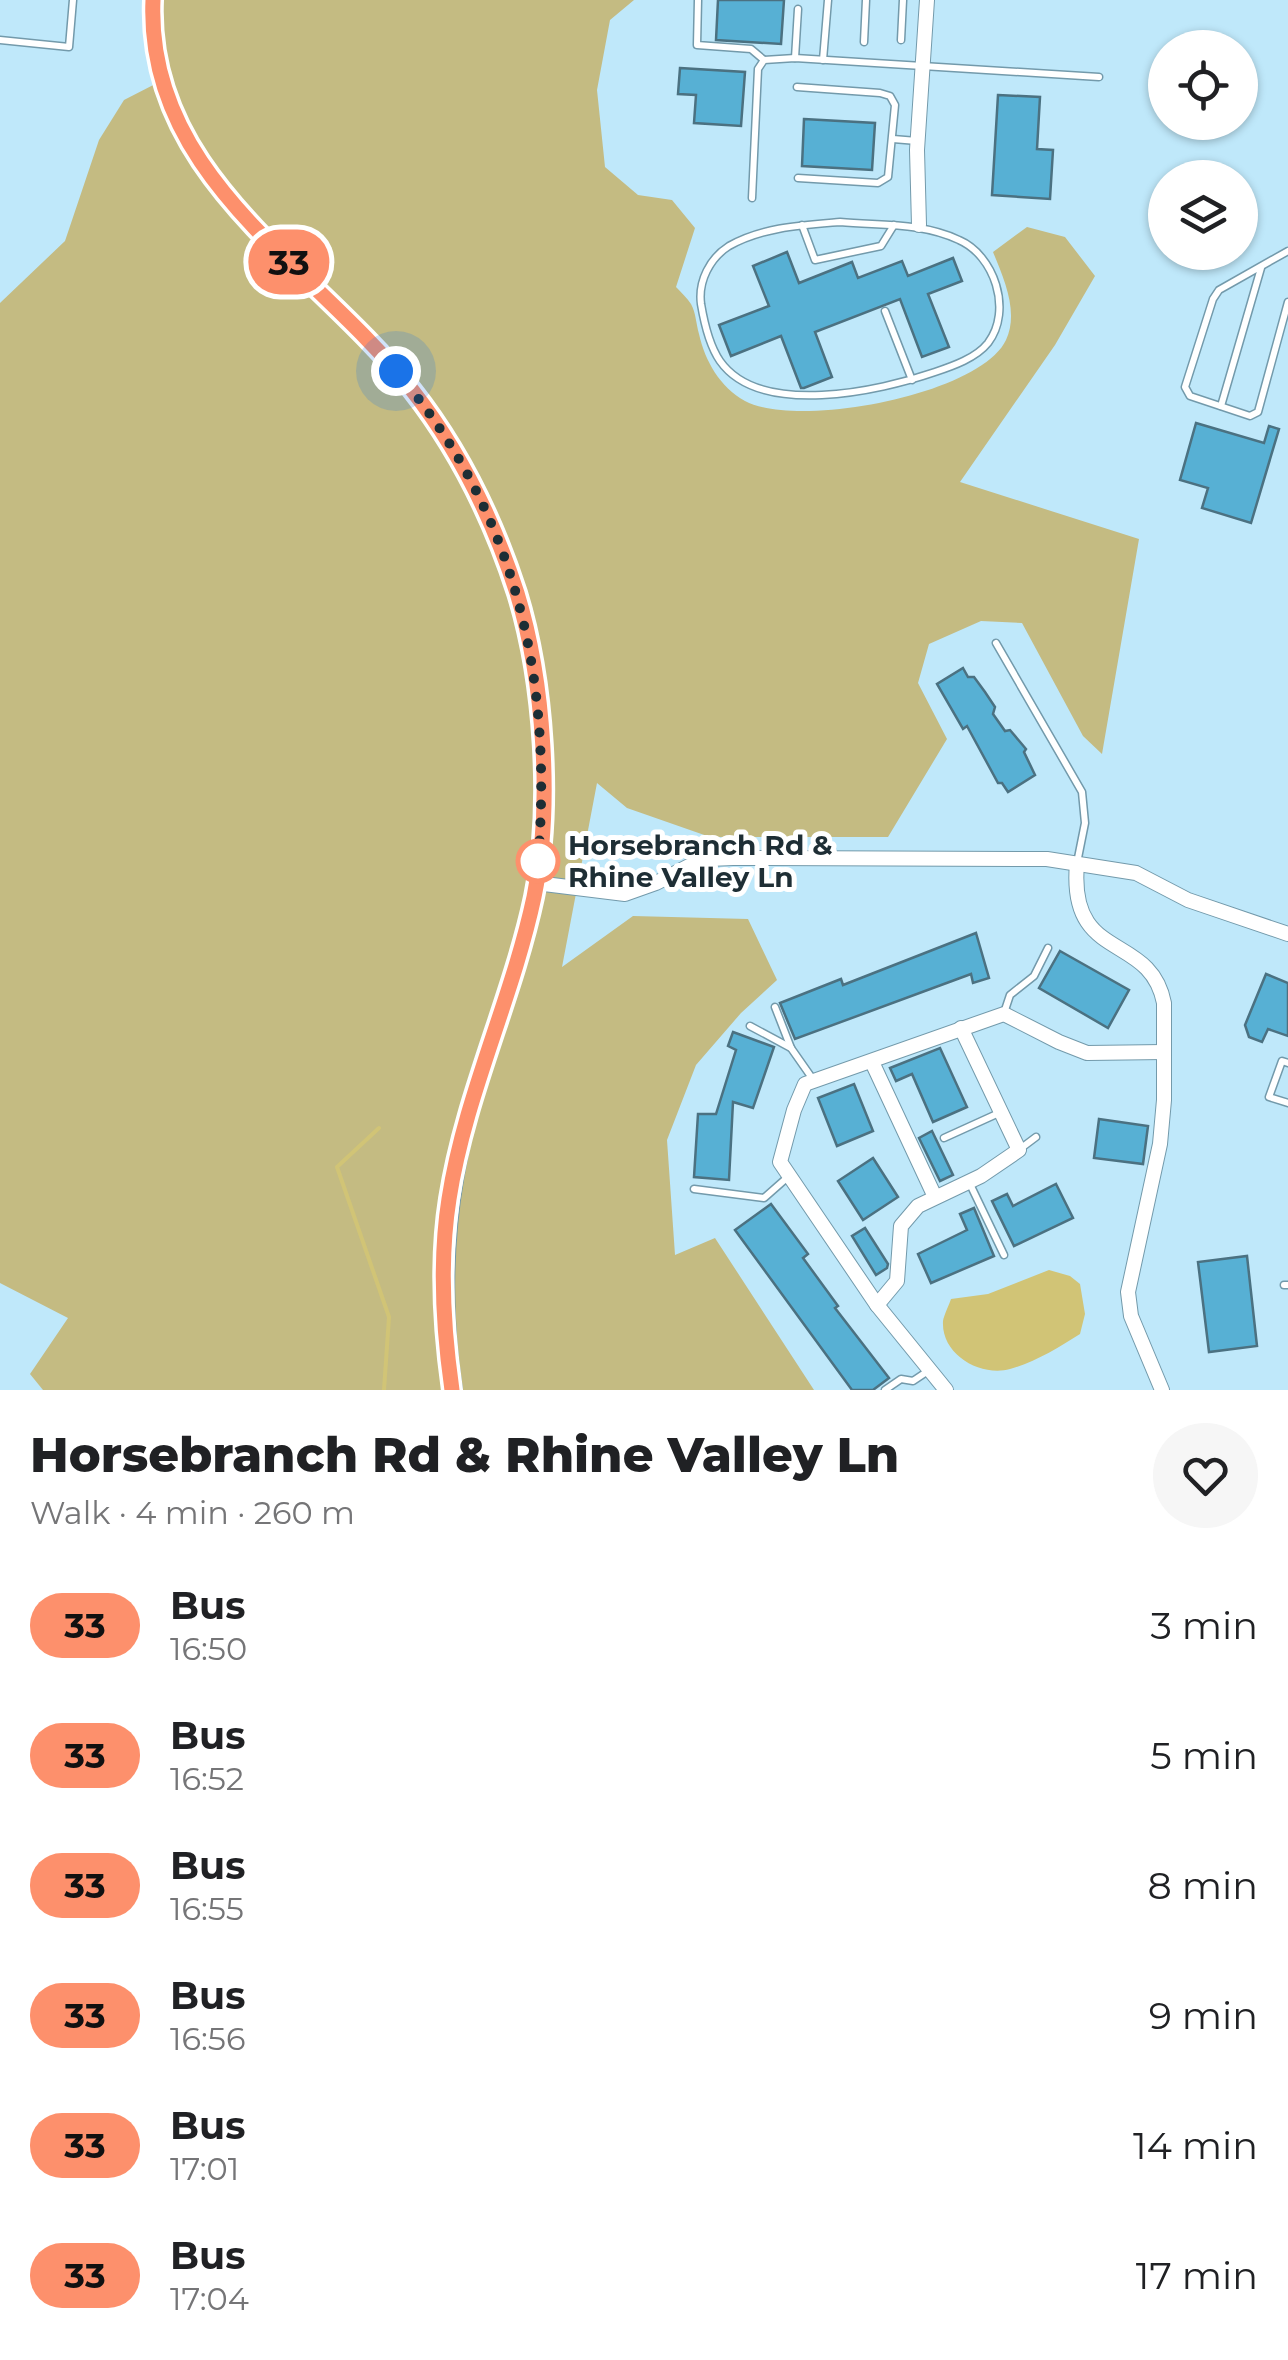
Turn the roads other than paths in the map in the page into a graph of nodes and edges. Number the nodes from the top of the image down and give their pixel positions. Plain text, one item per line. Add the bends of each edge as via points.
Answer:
1 (73, 0) edge
2 (153, 0) edge
3 (698, 0) edge
4 (828, 0) edge
5 (866, 0) edge
6 (903, 0) edge
7 (927, 0) edge
8 (798, 9) dead end
9 (0, 40) edge
10 (901, 40) dead end
11 (864, 42) dead end
12 (795, 58) junction
13 (764, 60) junction
14 (824, 60) junction
15 (922, 66) junction
16 (1099, 77) dead end
17 (797, 88) dead end
18 (893, 139) junction
19 (918, 141) junction
20 (798, 178) dead end
21 (752, 198) dead end
22 (894, 225) junction
23 (919, 225) junction
24 (802, 226) junction
25 (1288, 252) edge
26 (1261, 266) junction
27 (1288, 302) edge
28 (885, 311) dead end
29 (912, 380) junction
30 (1221, 406) junction
31 (996, 643) dead end
32 (1077, 864) junction
33 (536, 883) junction
34 (1288, 934) edge
35 (1048, 948) dead end
36 (775, 1007) dead end
37 (1004, 1014) junction
38 (750, 1026) dead end
39 (960, 1028) junction
40 (791, 1048) junction
41 (1164, 1052) junction
42 (872, 1062) junction
43 (1288, 1064) edge
44 (816, 1082) junction
45 (1288, 1103) edge
46 (1000, 1112) junction
47 (944, 1138) dead end
48 (1036, 1138) dead end
49 (1019, 1150) junction
50 (790, 1176) junction
51 (969, 1181) junction
52 (694, 1189) dead end
53 (935, 1197) junction
54 (1004, 1255) dead end
55 (877, 1305) junction
56 (928, 1371) junction
57 (912, 1386) edge
58 (452, 1390) edge
59 (885, 1390) edge
60 (946, 1390) edge
61 (1162, 1390) edge

1 - 9 lane via 69,47
2 - 33 street via 163,80 200,161 229,202 412,389 491,522 518,597 539,709 544,797
3 - 13 lane via 697,45 751,49
4 - 14 lane
5 - 11 lane
6 - 10 lane
7 - 15 street
8 - 12 lane
12 - 13 lane
12 - 14 lane
13 - 21 lane via 758,69
14 - 15 lane
15 - 16 lane
15 - 19 street
17 - 18 lane via 890,96
18 - 19 lane
18 - 20 lane via 888,176 878,183
19 - 23 street
22 - 23 lane
22 - 24 lane
22 - 24 lane via 881,246 815,260
23 - 29 lane via 958,239 985,259 998,316 995,332 975,355
24 - 29 lane via 742,240 710,263 700,298 718,360 742,380 782,394 813,396
25 - 26 lane
26 - 30 lane
26 - 30 lane via 1213,299 1185,387 1190,396
27 - 30 lane via 1258,412 1250,416
28 - 29 lane
31 - 32 lane via 1082,792 1085,823
32 - 33 street via 733,858 709,859 625,894
32 - 34 street via 1136,873 1188,900
32 - 41 street via 1076,895 1087,924 1147,968 1162,992
33 - 58 street via 448,1202 443,1297
35 - 37 lane via 1034,976 1010,995
36 - 40 lane
37 - 39 street
37 - 41 street via 1087,1052
38 - 40 lane
39 - 42 street
39 - 46 street
40 - 44 lane
41 - 61 street via 1160,1144 1128,1292 1131,1316
42 - 44 street
42 - 53 street
43 - 45 lane via 1282,1061 1269,1096
44 - 50 street via 805,1084 794,1110 780,1162
46 - 47 lane
46 - 49 street
48 - 49 lane
49 - 51 street
50 - 52 lane via 764,1198
50 - 55 street
51 - 53 street
51 - 54 lane
53 - 55 street via 900,1226 897,1281
55 - 56 street
56 - 57 lane
56 - 60 street
57 - 59 lane via 902,1378

